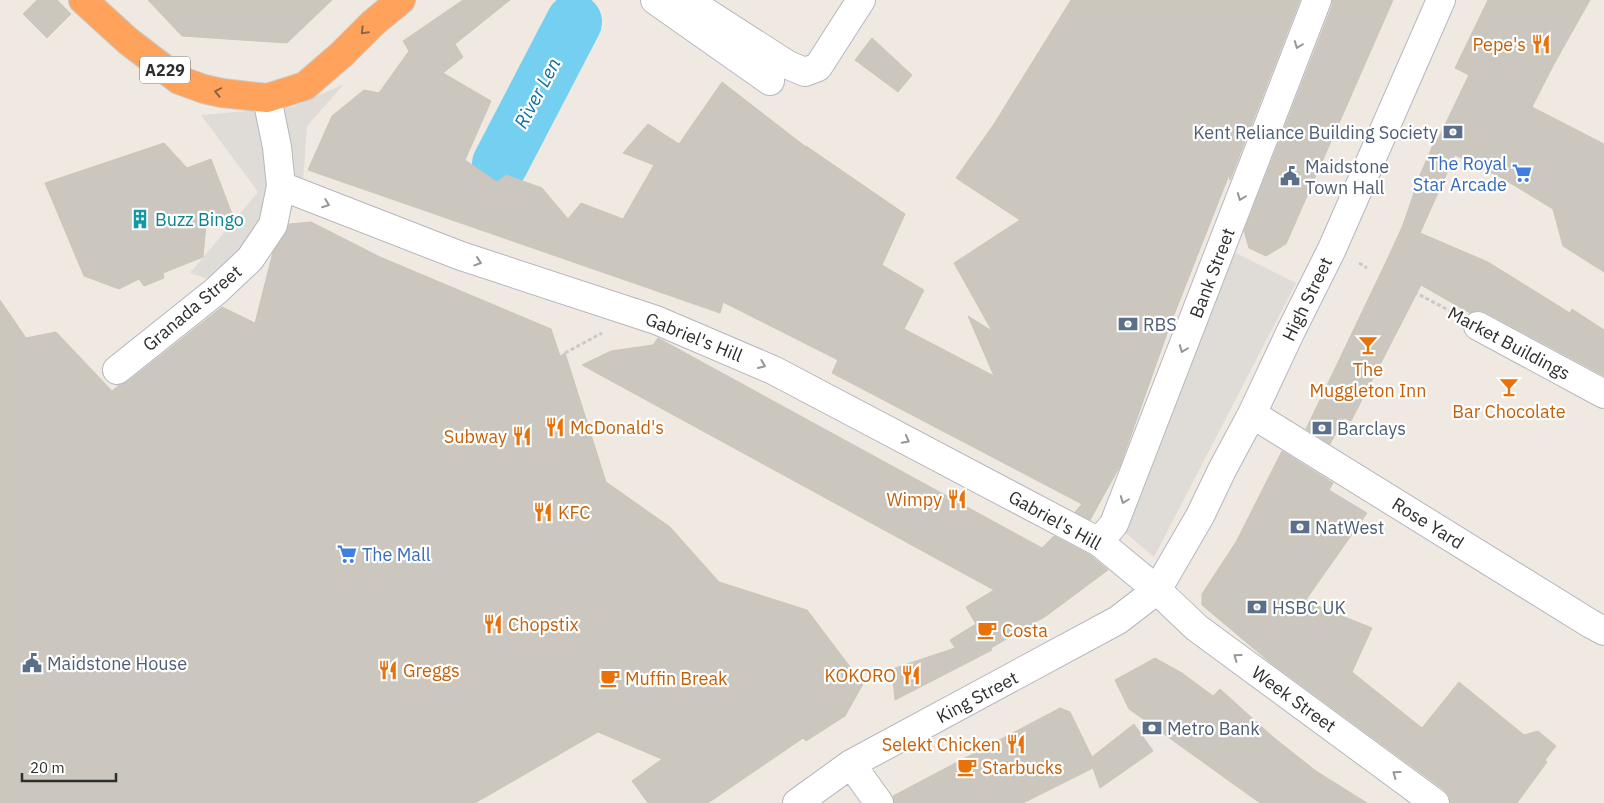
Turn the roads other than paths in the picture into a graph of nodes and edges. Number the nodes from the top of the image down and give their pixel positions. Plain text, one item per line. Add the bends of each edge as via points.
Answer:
1 (83, 0) edge
2 (401, 0) edge
3 (655, 0) edge
4 (687, 0) edge
5 (861, 0) edge
6 (1317, 0) edge
7 (1442, 0) edge
8 (770, 81) dead end
9 (267, 98) junction
10 (281, 186) junction
11 (1478, 326) road end
12 (117, 370) dead end
13 (1604, 394) edge
14 (1252, 414) junction
15 (1099, 542) junction
16 (1157, 590) junction
17 (1604, 631) edge
18 (851, 764) junction
19 (797, 803) edge
20 (879, 803) edge
21 (1435, 803) edge

9 -> 1 highway, A229 via 222,94 178,80
2 -> 9 highway, A229 via 305,86
3 - 8 street
4 - 5 street via 804,72 818,67
6 -> 15 street, Bank Street via 1114,524
7 - 14 street, High Street via 1332,249
9 - 10 street
10 - 12 street, Granada Street via 273,225 250,259 216,291
10 -> 15 street, Gabriel's Hill via 460,256 656,320 773,370
11 - 13 street, Market Buildings
14 - 16 street, High Street via 1200,516
14 - 17 street, Rose Yard
15 - 16 street, Gabriel's Hill
16 - 18 street, King Street via 1118,620
21 -> 16 street, Week Street via 1197,628
18 - 19 street, King Street
18 - 20 street

